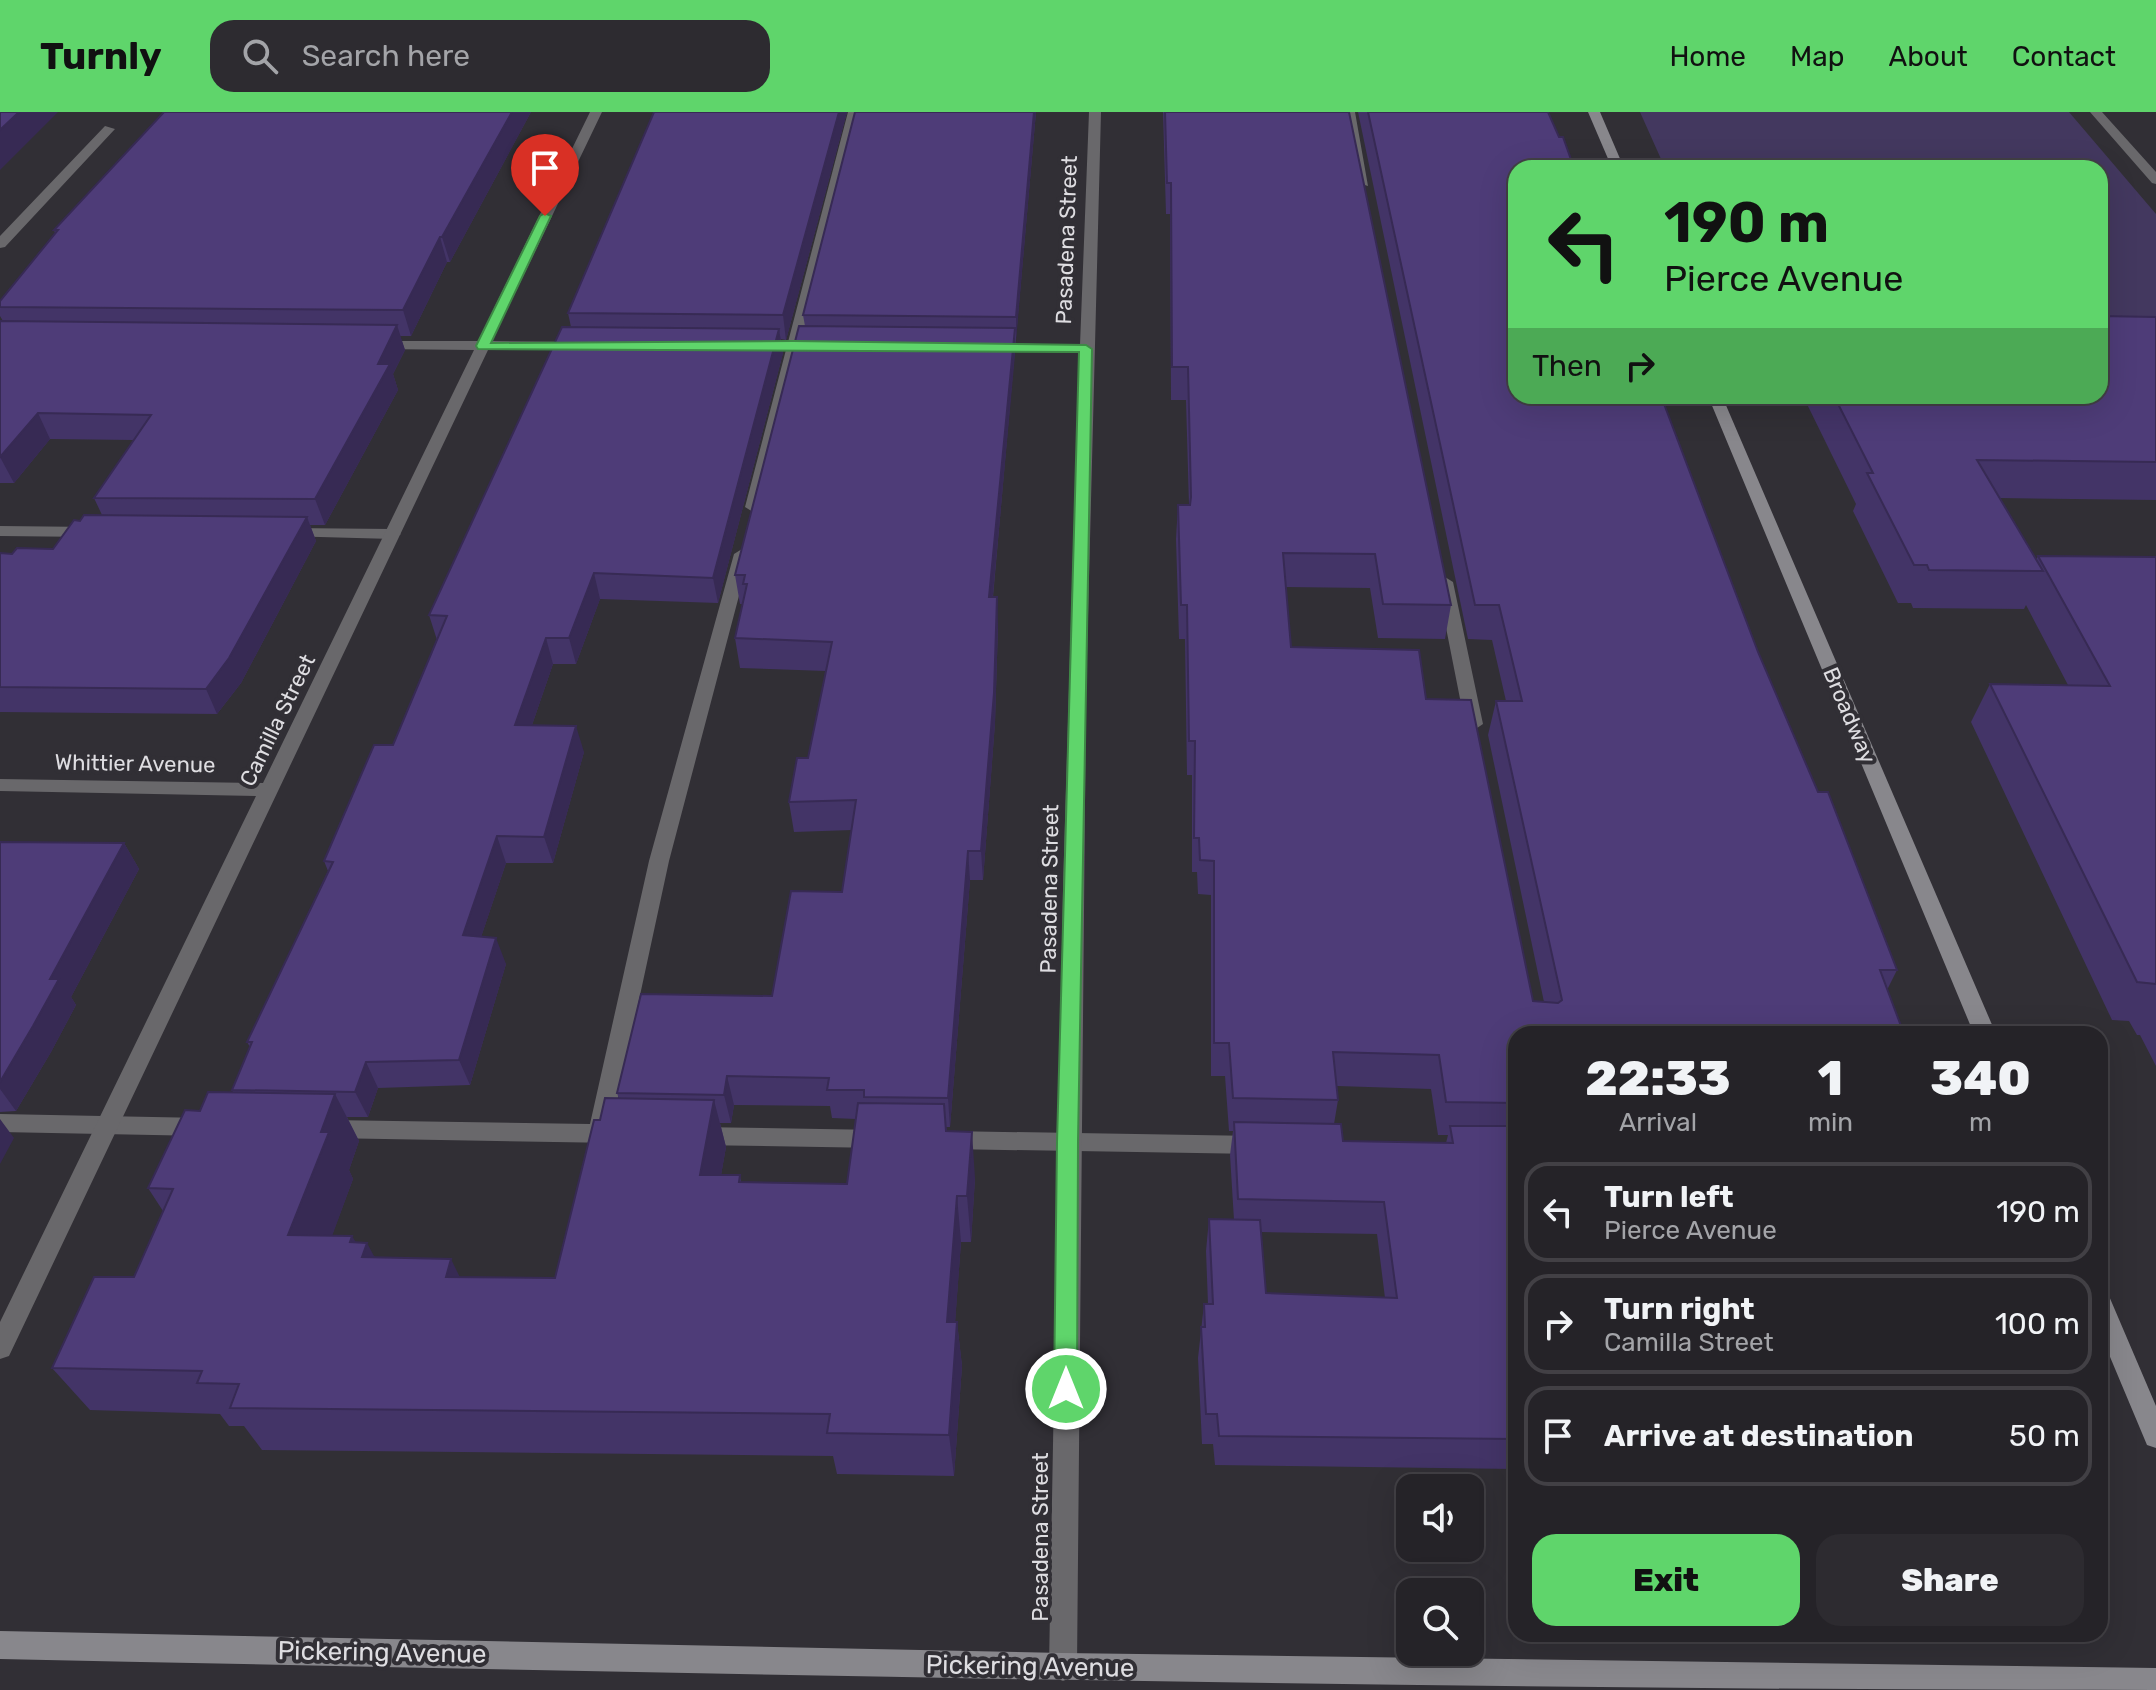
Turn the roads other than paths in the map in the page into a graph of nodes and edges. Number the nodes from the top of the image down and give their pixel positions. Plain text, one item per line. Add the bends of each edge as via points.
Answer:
1 (596, 112) edge
2 (854, 112) edge
3 (1095, 112) edge
4 (1349, 112) edge
5 (1594, 112) edge
6 (2096, 112) edge
7 (109, 129) dead end
8 (1615, 160) edge
9 (2156, 180) edge
10 (1368, 206) edge
11 (0, 244) edge
12 (358, 345) edge
13 (731, 345) edge
14 (793, 345) junction
15 (839, 345) edge
16 (483, 346) junction
17 (591, 346) edge
18 (978, 347) edge
19 (1086, 349) junction
20 (1718, 404) edge
21 (0, 531) edge
22 (110, 532) edge
23 (267, 533) edge
24 (393, 534) junction
25 (1441, 565) edge
26 (1476, 737) edge
27 (0, 785) edge
28 (270, 790) junction
29 (1982, 1026) edge
30 (0, 1123) edge
31 (108, 1125) junction
32 (219, 1127) edge
33 (298, 1129) edge
34 (599, 1134) junction
35 (646, 1135) edge
36 (677, 1135) edge
37 (896, 1139) edge
38 (927, 1140) edge
39 (1068, 1142) junction
40 (1284, 1145) edge
41 (2108, 1323) edge
42 (0, 1348) edge
43 (2156, 1436) edge
44 (0, 1645) edge
45 (1063, 1667) junction
46 (2156, 1682) edge

1 - 16 street, Camilla Street
2 - 14 street
3 - 19 street, Pasadena Street
4 - 10 street
5 - 8 street
6 - 9 street
7 - 11 street
12 - 16 street
13 - 14 street
14 - 15 street
14 - 34 street via 659,861
16 - 17 street
16 - 24 street, Camilla Street
18 - 19 street
19 - 39 street, Pasadena Street
20 - 29 street, Broadway
21 - 22 street
23 - 24 street
24 - 28 street, Camilla Street
25 - 26 street
27 - 28 street, Whittier Avenue
28 - 31 street, Camilla Street
30 - 31 street
31 - 32 street
31 - 42 street, Camilla Street
33 - 34 street
34 - 35 street
36 - 37 street
38 - 39 street
39 - 40 street
39 - 45 street, Pasadena Street
41 - 43 street
44 - 45 street, Pickering Avenue
45 - 46 street, Pickering Avenue

